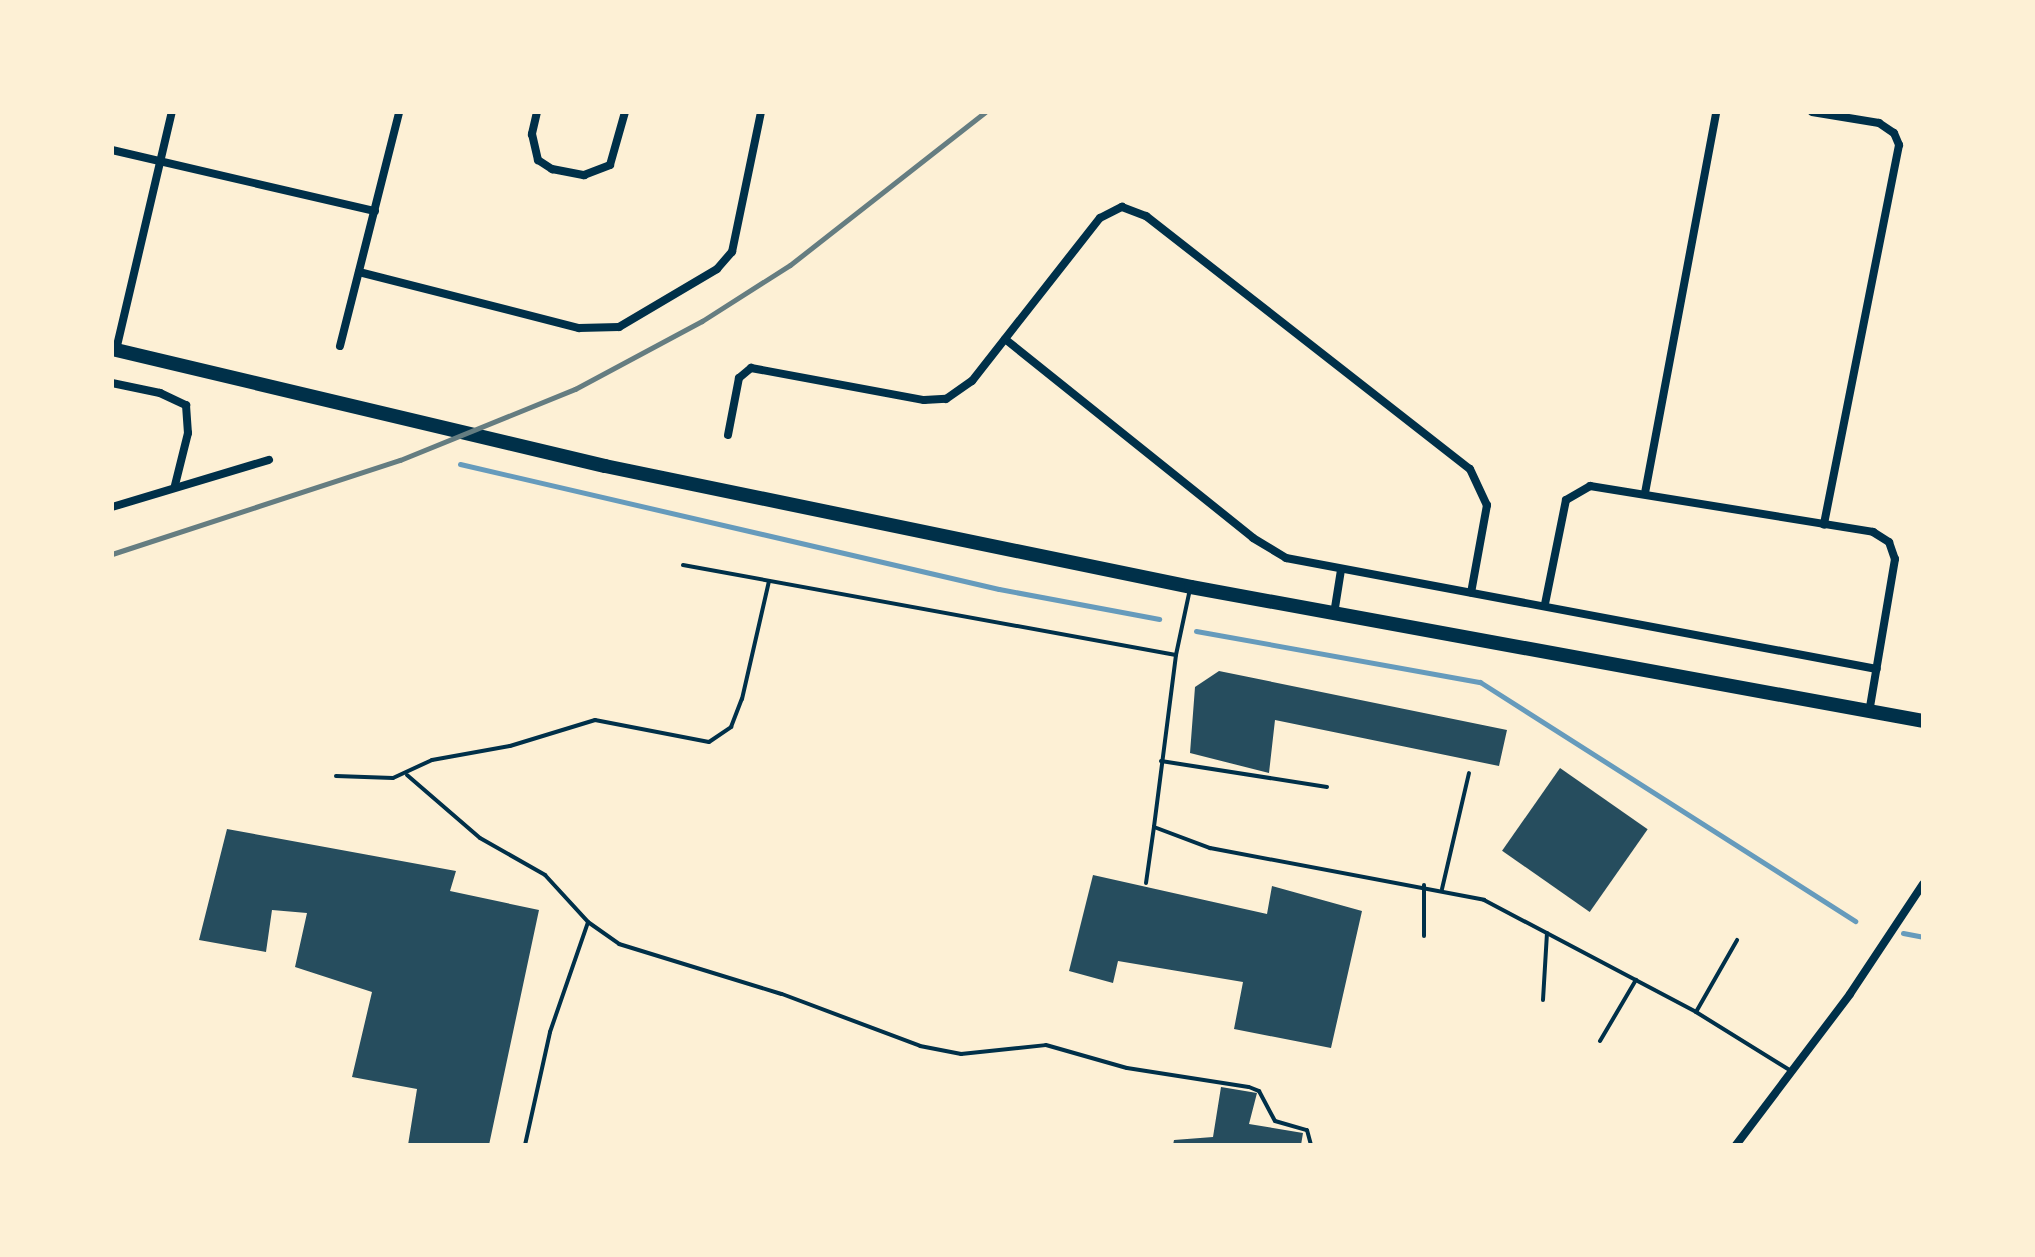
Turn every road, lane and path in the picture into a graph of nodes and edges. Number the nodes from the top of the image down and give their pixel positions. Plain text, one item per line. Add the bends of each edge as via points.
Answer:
1 (172, 112) edge
2 (399, 112) edge
3 (537, 112) edge
4 (625, 112) edge
5 (761, 112) edge
6 (1716, 112) edge
7 (1812, 112) edge
8 (112, 150) edge
9 (162, 160) junction
10 (375, 211) junction
11 (359, 272) junction
12 (1005, 339) junction
13 (340, 346) dead end
14 (114, 350) edge
15 (112, 383) edge
16 (728, 435) dead end
17 (269, 460) dead end
18 (175, 485) junction
19 (1645, 493) junction
20 (112, 507) edge
21 (1824, 525) junction
22 (683, 565) dead end
23 (1341, 570) junction
24 (769, 581) junction
25 (1191, 587) junction
26 (1471, 593) junction
27 (1545, 604) junction
28 (1334, 614) junction
29 (1176, 655) junction
30 (1877, 669) junction
31 (1869, 713) junction
32 (1923, 721) edge
33 (1161, 761) junction
34 (1469, 773) dead end
35 (407, 775) junction
36 (336, 776) dead end
37 (1327, 787) dead end
38 (1154, 827) junction
39 (1146, 883) dead end
40 (1923, 884) edge
41 (1424, 885) junction
42 (1442, 889) junction
43 (588, 922) junction
44 (1547, 933) junction
45 (1424, 936) dead end
46 (1737, 940) dead end
47 (1636, 980) junction
48 (1543, 1000) dead end
49 (1696, 1012) junction
50 (1600, 1041) dead end
51 (1792, 1071) junction
52 (525, 1145) edge
53 (1311, 1145) edge
54 (1736, 1145) edge

1 - 9 street
2 - 10 street
3 - 4 street via 532,134 538,160 584,175 610,165
5 - 11 street via 732,252 717,269 630,322 602,330
6 - 19 street
7 - 21 street via 1879,123 1894,133 1899,145
8 - 9 street
9 - 10 street
9 - 14 street
10 - 11 street
11 - 13 street
12 - 16 street via 972,381 946,399 924,400 751,368 739,378
12 - 23 street via 1253,538 1302,564
12 - 26 street via 1100,218 1122,207 1146,216 1470,469 1487,505
14 - 25 highway via 605,466
15 - 18 street via 160,393 186,405 188,433
17 - 18 street
18 - 20 street
19 - 21 street
19 - 27 street via 1590,486 1571,495
21 - 30 street via 1873,532 1893,549
22 - 24 lane
23 - 26 street
23 - 28 street
24 - 29 lane
24 - 35 lane via 742,699 723,735 697,742 595,720 510,746 432,760
25 - 28 highway
25 - 29 lane
26 - 27 street
27 - 30 street
28 - 31 highway
29 - 33 lane
30 - 31 street
31 - 32 highway
33 - 37 lane
33 - 38 lane
34 - 42 lane
35 - 36 lane
35 - 43 lane via 480,838 545,875
38 - 39 lane
38 - 41 lane via 1210,848
40 - 51 street
41 - 42 lane
41 - 45 lane
42 - 44 lane via 1484,900
43 - 52 lane via 550,1032
43 - 53 lane via 642,953 782,994 920,1046 961,1054 1046,1045 1127,1068 1249,1087 1262,1095 1275,1121 1307,1130
44 - 47 lane
44 - 48 lane
46 - 49 lane
47 - 49 lane
47 - 50 lane
49 - 51 lane
51 - 54 street

